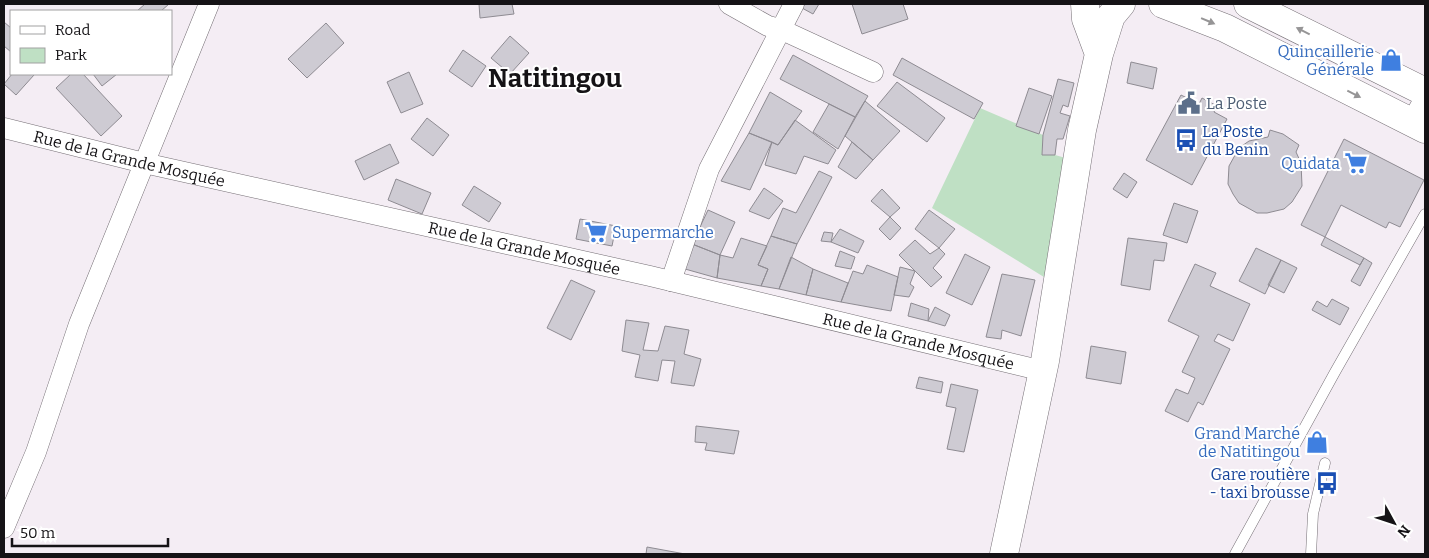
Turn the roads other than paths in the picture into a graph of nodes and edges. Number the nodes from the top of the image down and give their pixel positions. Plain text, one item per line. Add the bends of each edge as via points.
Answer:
1 (209, 4) edge
2 (729, 4) edge
3 (794, 4) edge
4 (1086, 4) edge
5 (1121, 4) edge
6 (1163, 4) edge
7 (1248, 4) edge
8 (780, 29) junction
9 (1099, 54) junction
10 (874, 72) dead end
11 (1425, 92) edge
12 (1425, 98) edge
13 (1418, 126) edge
14 (4, 128) edge
15 (144, 163) junction
16 (1425, 214) edge
17 (671, 281) junction
18 (1043, 371) junction
19 (1325, 463) dead end
20 (4, 528) edge
21 (1004, 554) edge
22 (1235, 554) edge
23 (1311, 554) edge

1 - 15 street
2 - 8 street via 768,26
3 - 8 street
4 - 9 main road via 1086,18
5 - 9 main road via 1111,16
6 -> 13 main road via 1225,28
11 -> 7 main road
8 - 10 street
8 - 17 street via 709,169
9 - 18 main road via 1082,130
12 - 13 street
14 - 15 street, Rue de la Grande Mosquée
15 - 17 street, Rue de la Grande Mosquée
15 - 20 street via 78,324 36,452
16 - 22 lane
17 - 18 street, Rue de la Grande Mosquée
18 - 21 main road
19 - 23 lane via 1313,514

